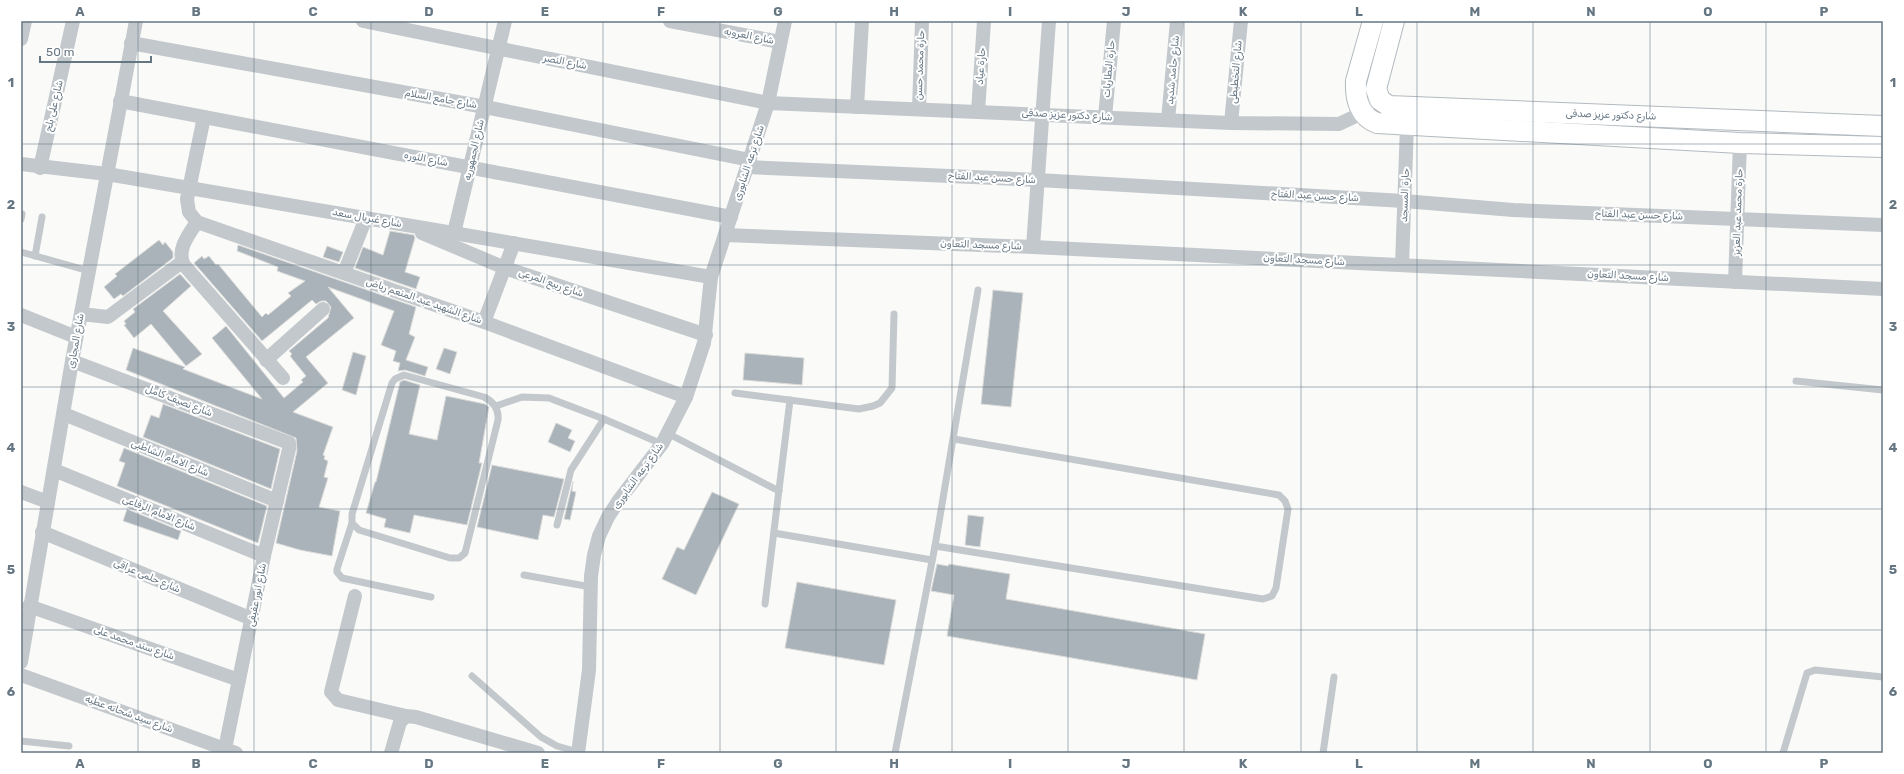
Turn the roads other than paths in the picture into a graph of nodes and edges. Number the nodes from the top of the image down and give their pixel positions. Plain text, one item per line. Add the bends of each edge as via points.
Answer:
1 (25, 21) edge
2 (73, 21) edge
3 (136, 21) edge
4 (363, 21) edge
5 (505, 21) edge
6 (670, 21) edge
7 (785, 21) edge
8 (862, 21) edge
9 (922, 21) edge
10 (984, 21) edge
11 (1049, 21) edge
12 (1114, 21) edge
13 (1177, 21) edge
14 (1241, 21) edge
15 (1373, 21) edge
16 (1394, 21) edge
17 (21, 39) edge
18 (780, 42) junction
19 (131, 43) junction
20 (498, 48) junction
21 (1376, 89) junction
22 (120, 101) junction
23 (768, 103) junction
24 (484, 107) junction
25 (857, 107) junction
26 (919, 110) junction
27 (1362, 111) junction
28 (978, 112) junction
29 (1043, 114) junction
30 (204, 117) junction
31 (1105, 117) junction
32 (1168, 120) junction
33 (1231, 123) junction
34 (1407, 125) junction
35 (1883, 126) edge
36 (1740, 143) junction
37 (1883, 147) edge
38 (21, 164) edge
39 (749, 164) junction
40 (40, 168) junction
41 (470, 168) junction
42 (107, 174) junction
43 (1038, 180) junction
44 (189, 188) junction
45 (1404, 201) junction
46 (731, 217) junction
47 (42, 218) dead end
48 (366, 218) junction
49 (1738, 218) junction
50 (197, 222) junction
51 (398, 223) junction
52 (1883, 225) edge
53 (454, 233) junction
54 (725, 235) junction
55 (514, 243) junction
56 (1033, 247) junction
57 (21, 252) edge
58 (35, 256) junction
59 (182, 262) junction
60 (1402, 265) junction
61 (505, 268) junction
62 (89, 271) junction
63 (344, 273) junction
64 (711, 277) junction
65 (1735, 282) junction
66 (1883, 289) edge
67 (978, 290) dead end
68 (323, 308) dead end
69 (80, 314) junction
70 (894, 314) dead end
71 (21, 315) edge
72 (484, 322) junction
73 (706, 335) junction
74 (76, 337) junction
75 (266, 360) junction
76 (72, 361) junction
77 (283, 378) dead end
78 (1796, 381) dead end
79 (1883, 390) edge
80 (734, 393) dead end
81 (686, 397) junction
82 (790, 400) junction
83 (496, 406) junction
84 (64, 414) junction
85 (604, 419) junction
86 (665, 438) junction
87 (954, 439) junction
88 (287, 442) joint
89 (54, 470) junction
90 (779, 491) junction
91 (21, 492) edge
92 (277, 501) junction
93 (48, 502) junction
94 (352, 523) junction
95 (557, 525) dead end
96 (42, 532) junction
97 (774, 533) junction
98 (935, 546) junction
99 (264, 556) junction
100 (932, 560) junction
101 (524, 575) dead end
102 (591, 587) junction
103 (355, 596) dead end
104 (431, 597) dead end
105 (765, 604) dead end
106 (29, 606) junction
107 (252, 619) junction
108 (21, 662) edge
109 (21, 675) edge
110 (472, 676) dead end
111 (1334, 676) dead end
112 (1883, 677) edge
113 (239, 680) junction
114 (406, 716) junction
115 (21, 741) edge
116 (69, 746) dead end
117 (230, 751) edge
118 (578, 752) edge
119 (391, 753) edge
120 (538, 753) edge
121 (895, 753) edge
122 (1324, 753) edge
123 (1783, 753) edge

1 - 17 street
2 - 40 street, شارع على بلح
3 - 19 street, شارع المجارى
4 - 20 street, شارع النصر
5 - 20 street, شارع الجمهوريه
6 - 18 street, شارع العروبه
7 - 18 street, شارع ترعه الشابورى
8 - 25 street
9 - 26 street, حارة محمد حسن
10 - 28 street, حارة عياد
11 - 29 street
12 - 31 street, حارة البطاريات
13 - 32 street, شارع حامد شديد
14 - 33 street, شارع التخطيطى
15 - 27 street via 1356,81 1357,97
16 - 21 street
18 - 23 street, شارع ترعه الشابورى
19 - 22 street, شارع المجارى
19 - 24 street, شارع جامع السلام
20 - 23 street, شارع النصر
20 - 24 street, شارع الجمهوريه
21 - 27 street, شارع دكتور عزيز صدقى
21 - 35 street, شارع دكتور عزيز صدقى via 1380,100 1389,106
22 - 30 street, شارع الثوره
22 - 42 street, شارع المجارى
23 - 25 street, شارع دكتور عزيز صدقى
23 - 39 street, شارع ترعه الشابورى
24 - 39 street, شارع جامع السلام
24 - 41 street, شارع الجمهوريه
25 - 26 street, شارع دكتور عزيز صدقى
26 - 28 street, شارع دكتور عزيز صدقى
27 - 33 street, شارع دكتور عزيز صدقى via 1339,124
27 - 34 street, شارع دكتور عزيز صدقى via 1368,119 1377,123
28 - 29 street, شارع دكتور عزيز صدقى
29 - 31 street, شارع دكتور عزيز صدقى
29 - 43 street
30 - 41 street, شارع الثوره
30 - 44 street
31 - 32 street, شارع دكتور عزيز صدقى
32 - 33 street, شارع دكتور عزيز صدقى
34 - 36 street, شارع دكتور عزيز صدقى
34 - 45 street, حارة المسجد
36 - 37 street, شارع دكتور عزيز صدقى
36 - 49 street, حارة محمد عبد العزيز
38 - 40 street, شارع غبريال سعد
39 - 43 street, شارع حسن عبد الفتاح
39 - 46 street, شارع ترعه الشابورى
40 - 42 street, شارع غبريال سعد
41 - 46 street, شارع الثوره
41 - 53 street, شارع الجمهوريه
42 - 44 street, شارع غبريال سعد
42 - 62 street, شارع المجارى
43 - 45 street, شارع حسن عبد الفتاح
43 - 56 street
44 - 48 street, شارع غبريال سعد
44 - 50 street via 187,206
45 - 49 street, شارع حسن عبد الفتاح via 1513,210
45 - 60 street, حارة المسجد
46 - 54 street, شارع ترعه الشابورى
47 - 58 lane
48 - 51 street, شارع غبريال سعد
48 - 63 street
49 - 52 street, شارع حسن عبد الفتاح
49 - 65 street, حارة محمد عبد العزيز
50 - 59 street via 187,237 181,253
50 - 63 street, شارع الشهيد عبد المنعم رياض
51 - 53 street, شارع غبريال سعد
51 - 61 street, شارع ربيع المرعى
53 - 55 street, شارع غبريال سعد
54 - 56 street, شارع مسجد التعاون
54 - 64 street, شارع ترعه الشابورى
55 - 61 street
55 - 64 street, شارع غبريال سعد
56 - 60 street, شارع مسجد التعاون
57 - 58 lane
58 - 62 lane
59 - 69 street via 112,314 104,317
59 - 75 street
60 - 65 street, شارع مسجد التعاون
61 - 72 street
61 - 73 street, شارع ربيع المرعى
62 - 69 street, شارع المجارى
63 - 72 street, شارع الشهيد عبد المنعم رياض
64 - 73 street, شارع ترعه الشابورى
65 - 66 street, شارع مسجد التعاون
67 - 87 lane
68 - 75 street
69 - 74 street, شارع المجارى
70 - 82 lane via 892,388 880,403 859,409
71 - 74 street
72 - 81 street, شارع الشهيد عبد المنعم رياض
73 - 81 street, شارع ترعه الشابورى
74 - 76 street, شارع المجارى
75 - 77 street
76 - 84 street, شارع المجارى
76 - 88 street, شارع نصيف كامل
78 - 79 lane
80 - 82 lane
81 - 86 street, شارع ترعه الشابورى
82 - 90 lane
83 - 85 lane via 522,397 549,398
83 - 94 lane via 484,397 409,376 404,375 395,379 354,506
83 - 94 lane via 498,420 465,553 462,556 450,558 359,530
84 - 89 street, شارع المجارى
84 - 92 street, شارع الامام الشاطبى
85 - 86 lane
85 - 95 lane via 571,470
86 - 90 lane
86 - 102 street, شارع ترعه الشابورى via 608,517 594,555
87 - 98 lane
87 - 98 lane via 1279,495 1288,509 1276,588 1272,596 1263,599
88 - 92 street, شارع انور عفيفى via 289,446
89 - 93 street, شارع المجارى
89 - 99 street, شارع الامام الرفاعى
90 - 97 lane
91 - 93 street
92 - 99 street, شارع انور عفيفى
93 - 96 street, شارع المجارى
94 - 104 lane via 337,569 342,578
96 - 106 street, شارع المجارى
96 - 107 street, شارع حلمى عراقى
97 - 100 lane
97 - 105 lane
98 - 100 lane
99 - 107 street, شارع انور عفيفى
100 - 121 lane
101 - 102 lane
102 - 118 street, شارع ترعه الشابورى via 589,670
103 - 114 street via 331,692 338,700
106 - 108 street, شارع المجارى
106 - 113 street, شارع سند محمد على
107 - 113 street, شارع انور عفيفى
109 - 117 street, شارع سيد شحاته عطيه
110 - 118 lane via 541,737 551,744
111 - 122 lane
112 - 123 lane via 1815,670 1807,673
113 - 117 street, شارع انور عفيفى
114 - 119 street via 400,722
114 - 120 street
115 - 116 lane

